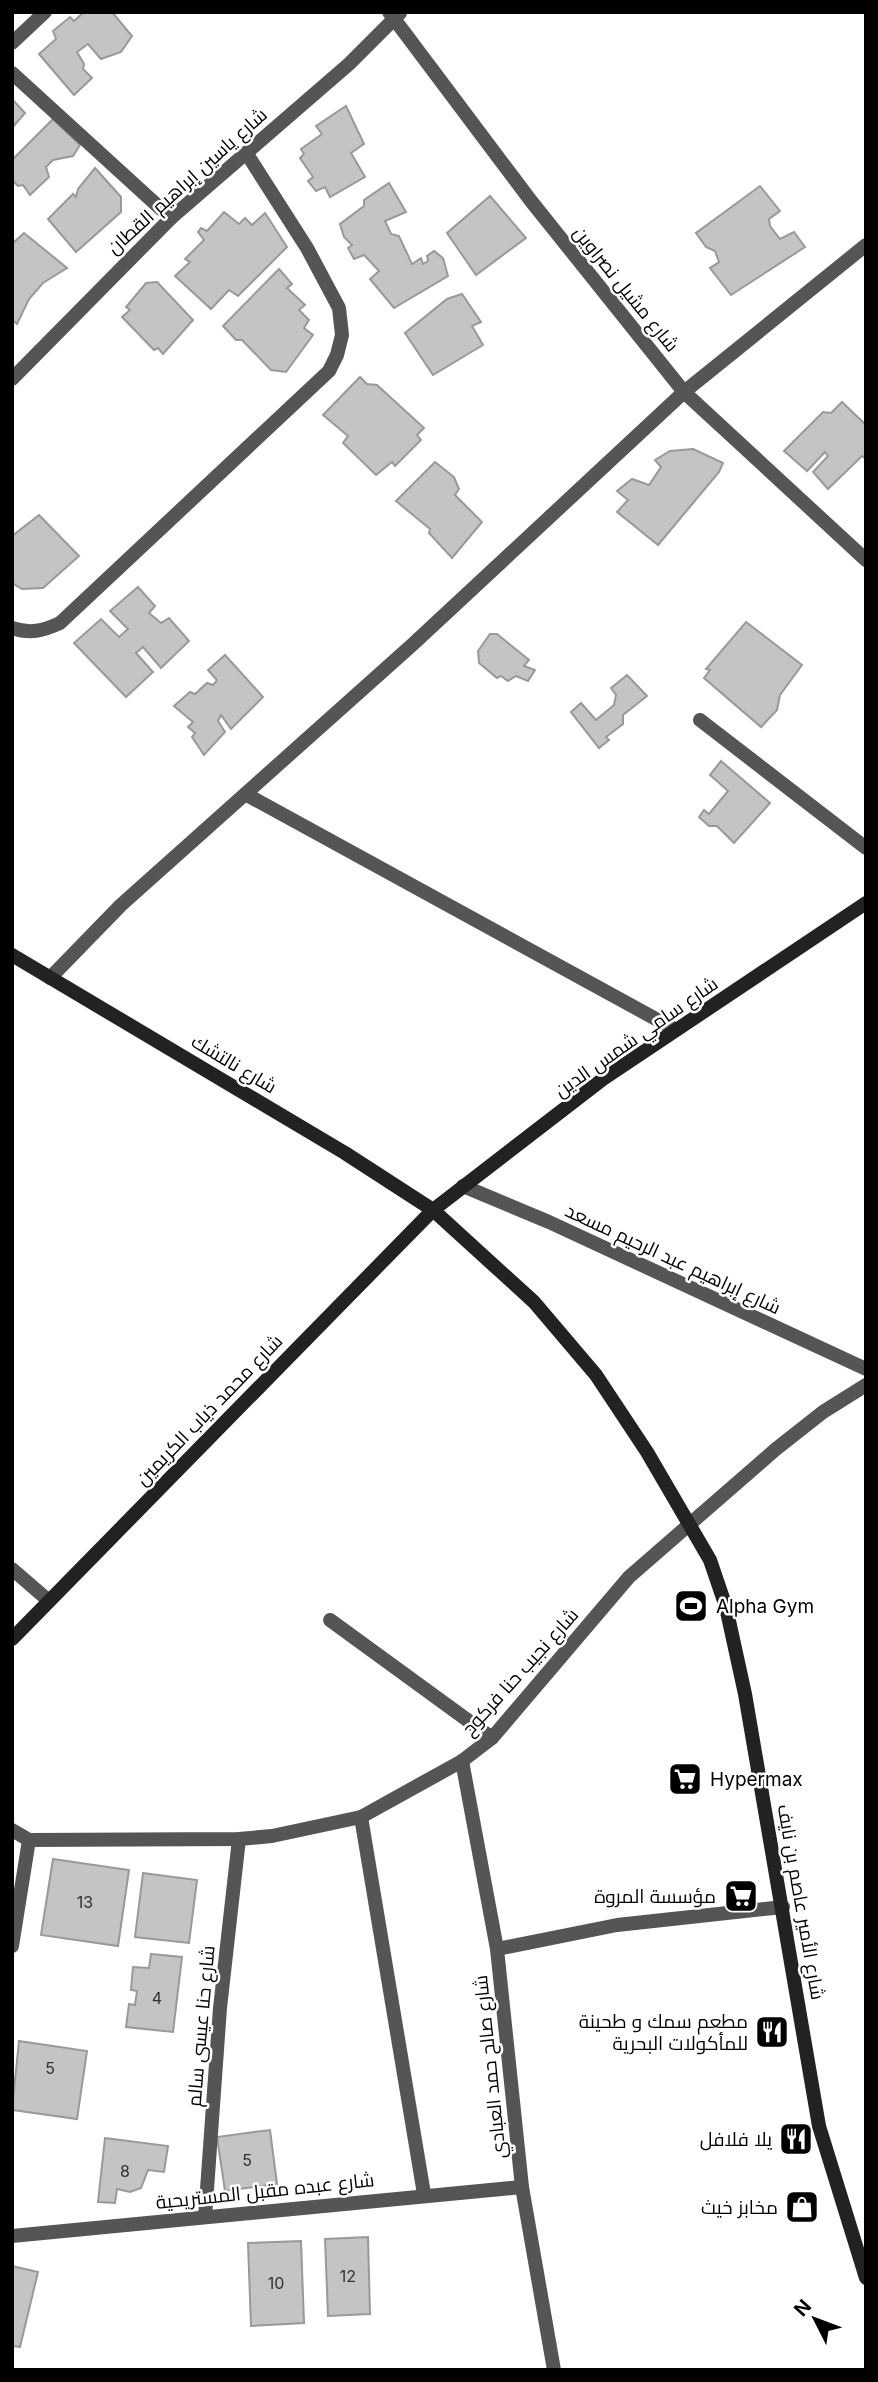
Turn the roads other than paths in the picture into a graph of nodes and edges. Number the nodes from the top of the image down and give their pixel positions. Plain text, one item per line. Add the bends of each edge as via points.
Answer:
1 (44, 12) edge
2 (395, 14) edge
3 (12, 43) edge
4 (12, 72) edge
5 (247, 154) junction
6 (171, 218) junction
7 (866, 245) edge
8 (12, 379) edge
9 (684, 392) junction
10 (866, 560) edge
11 (12, 628) edge
12 (700, 720) dead end
13 (247, 794) junction
14 (866, 848) edge
15 (866, 903) edge
16 (12, 955) edge
17 (50, 978) junction
18 (676, 1030) junction
19 (463, 1186) junction
20 (433, 1210) junction
21 (866, 1369) edge
22 (866, 1385) edge
23 (692, 1524) junction
24 (12, 1569) edge
25 (49, 1601) junction
26 (330, 1620) dead end
27 (12, 1639) edge
28 (492, 1738) junction
29 (462, 1761) junction
30 (361, 1817) junction
31 (12, 1830) edge
32 (239, 1839) junction
33 (29, 1840) junction
34 (783, 1907) junction
35 (12, 1946) edge
36 (497, 1949) junction
37 (522, 2187) junction
38 (424, 2194) junction
39 (205, 2217) junction
40 (12, 2235) edge
41 (866, 2278) edge
42 (554, 2370) edge

1 - 3 street
2 - 5 street, شارع ياسين إبراهيم القطان via 349,64
2 - 9 street, شارع مشيل نصراوين via 531,201
4 - 6 street
5 - 6 street, شارع ياسين إبراهيم القطان
5 - 11 street via 339,308 342,335 338,355 328,371 60,623 45,630
6 - 8 street, شارع ياسين إبراهيم القطان
7 - 9 street
9 - 10 street, شارع مشيل نصراوين
9 - 13 street
12 - 14 street
13 - 17 street via 121,905
13 - 18 street
15 - 18 main road, شارع سامي شمس الدين
16 - 17 main road, شارع نالتشك
17 - 20 main road, شارع نالتشك
18 - 19 main road, شارع سامي شمس الدين via 603,1079
19 - 20 main road, شارع سامي شمس الدين
19 - 21 street, شارع إبراهيم عبد الرحيم مسعد
20 - 23 main road, شارع الأمير عاصم بن نايف via 534,1302 596,1375
20 - 25 main road, شارع محمد ذياب الكريمين
22 - 23 street, شارع نجيب حنا فركوح via 822,1412
23 - 28 street, شارع نجيب حنا فركوح via 629,1577
23 - 34 main road, شارع الأمير عاصم بن نايف via 726,1607
24 - 25 street
25 - 27 main road, شارع محمد ذياب الكريمين
26 - 28 street
28 - 29 street, شارع نجيب حنا فركوح
29 - 30 street, شارع نجيب حنا فركوح
29 - 36 street, شارع صالح حمد العبادي
30 - 32 street, شارع نجيب حنا فركوح
30 - 38 street
31 - 33 street
32 - 33 street, شارع نجيب حنا فركوح
32 - 39 street, شارع حنا عيسى سالم via 220,2008
33 - 35 street
34 - 36 street via 617,1925
34 - 41 main road, شارع الأمير عاصم بن نايف via 819,2126
36 - 37 street, شارع صالح حمد العبادي
37 - 38 street, شارع عبده مقبل المستريحية
37 - 42 street, شارع صالح حمد العبادي
38 - 39 street, شارع عبده مقبل المستريحية
39 - 40 street, شارع عبده مقبل المستريحية

